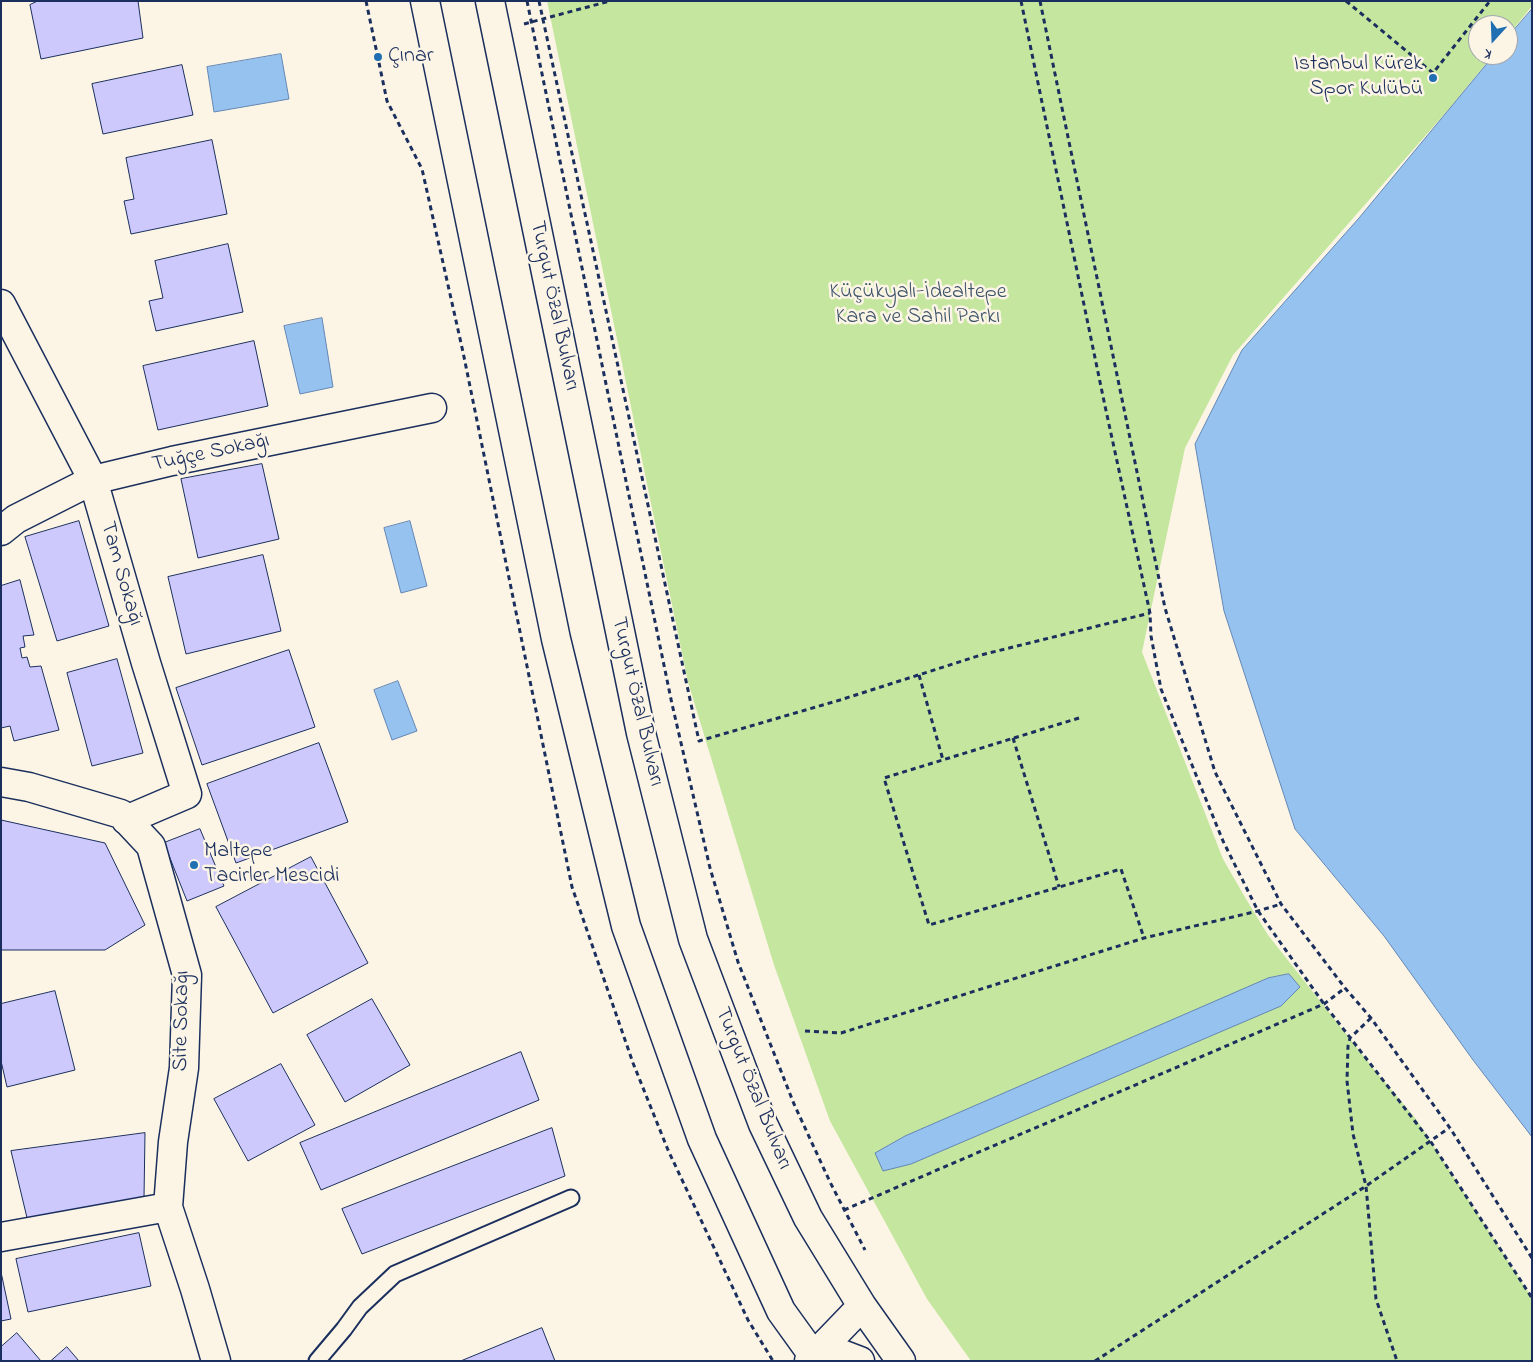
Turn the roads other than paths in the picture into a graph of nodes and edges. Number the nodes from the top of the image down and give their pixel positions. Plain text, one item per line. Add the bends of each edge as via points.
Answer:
1 (425, 1) edge
2 (490, 1) edge
3 (1, 304) edge
4 (432, 408) dead end
5 (93, 480) junction
6 (1, 530) edge
7 (1, 782) edge
8 (126, 820) junction
9 (571, 1198) dead end
10 (168, 1207) junction
11 (1, 1236) edge
12 (862, 1306) junction
13 (813, 1359) edge
14 (216, 1361) edge
15 (317, 1361) edge
16 (860, 1361) edge
17 (901, 1361) edge

1 - 13 main road via 556,639 626,926 702,1139 780,1311
2 - 12 main road, Turgut Özal Bulvarı via 641,733 693,939 763,1124 808,1218
3 - 5 main road, Tam Sokağı
4 - 5 main road, Tuğçe Sokağı
5 - 6 main road, Tuğçe Sokağı via 16,519
5 - 8 main road, Tam Sokağı via 187,794
7 - 8 main road, Site Sokağı via 121,814
8 - 10 main road, Site Sokağı via 151,846 187,975 184,1068
9 - 15 lane via 396,1274 360,1307
10 - 11 main road
10 - 14 main road, Site Sokağı
12 - 13 main road
12 - 17 main road, Turgut Özal Bulvarı
13 - 16 main road via 840,1353

